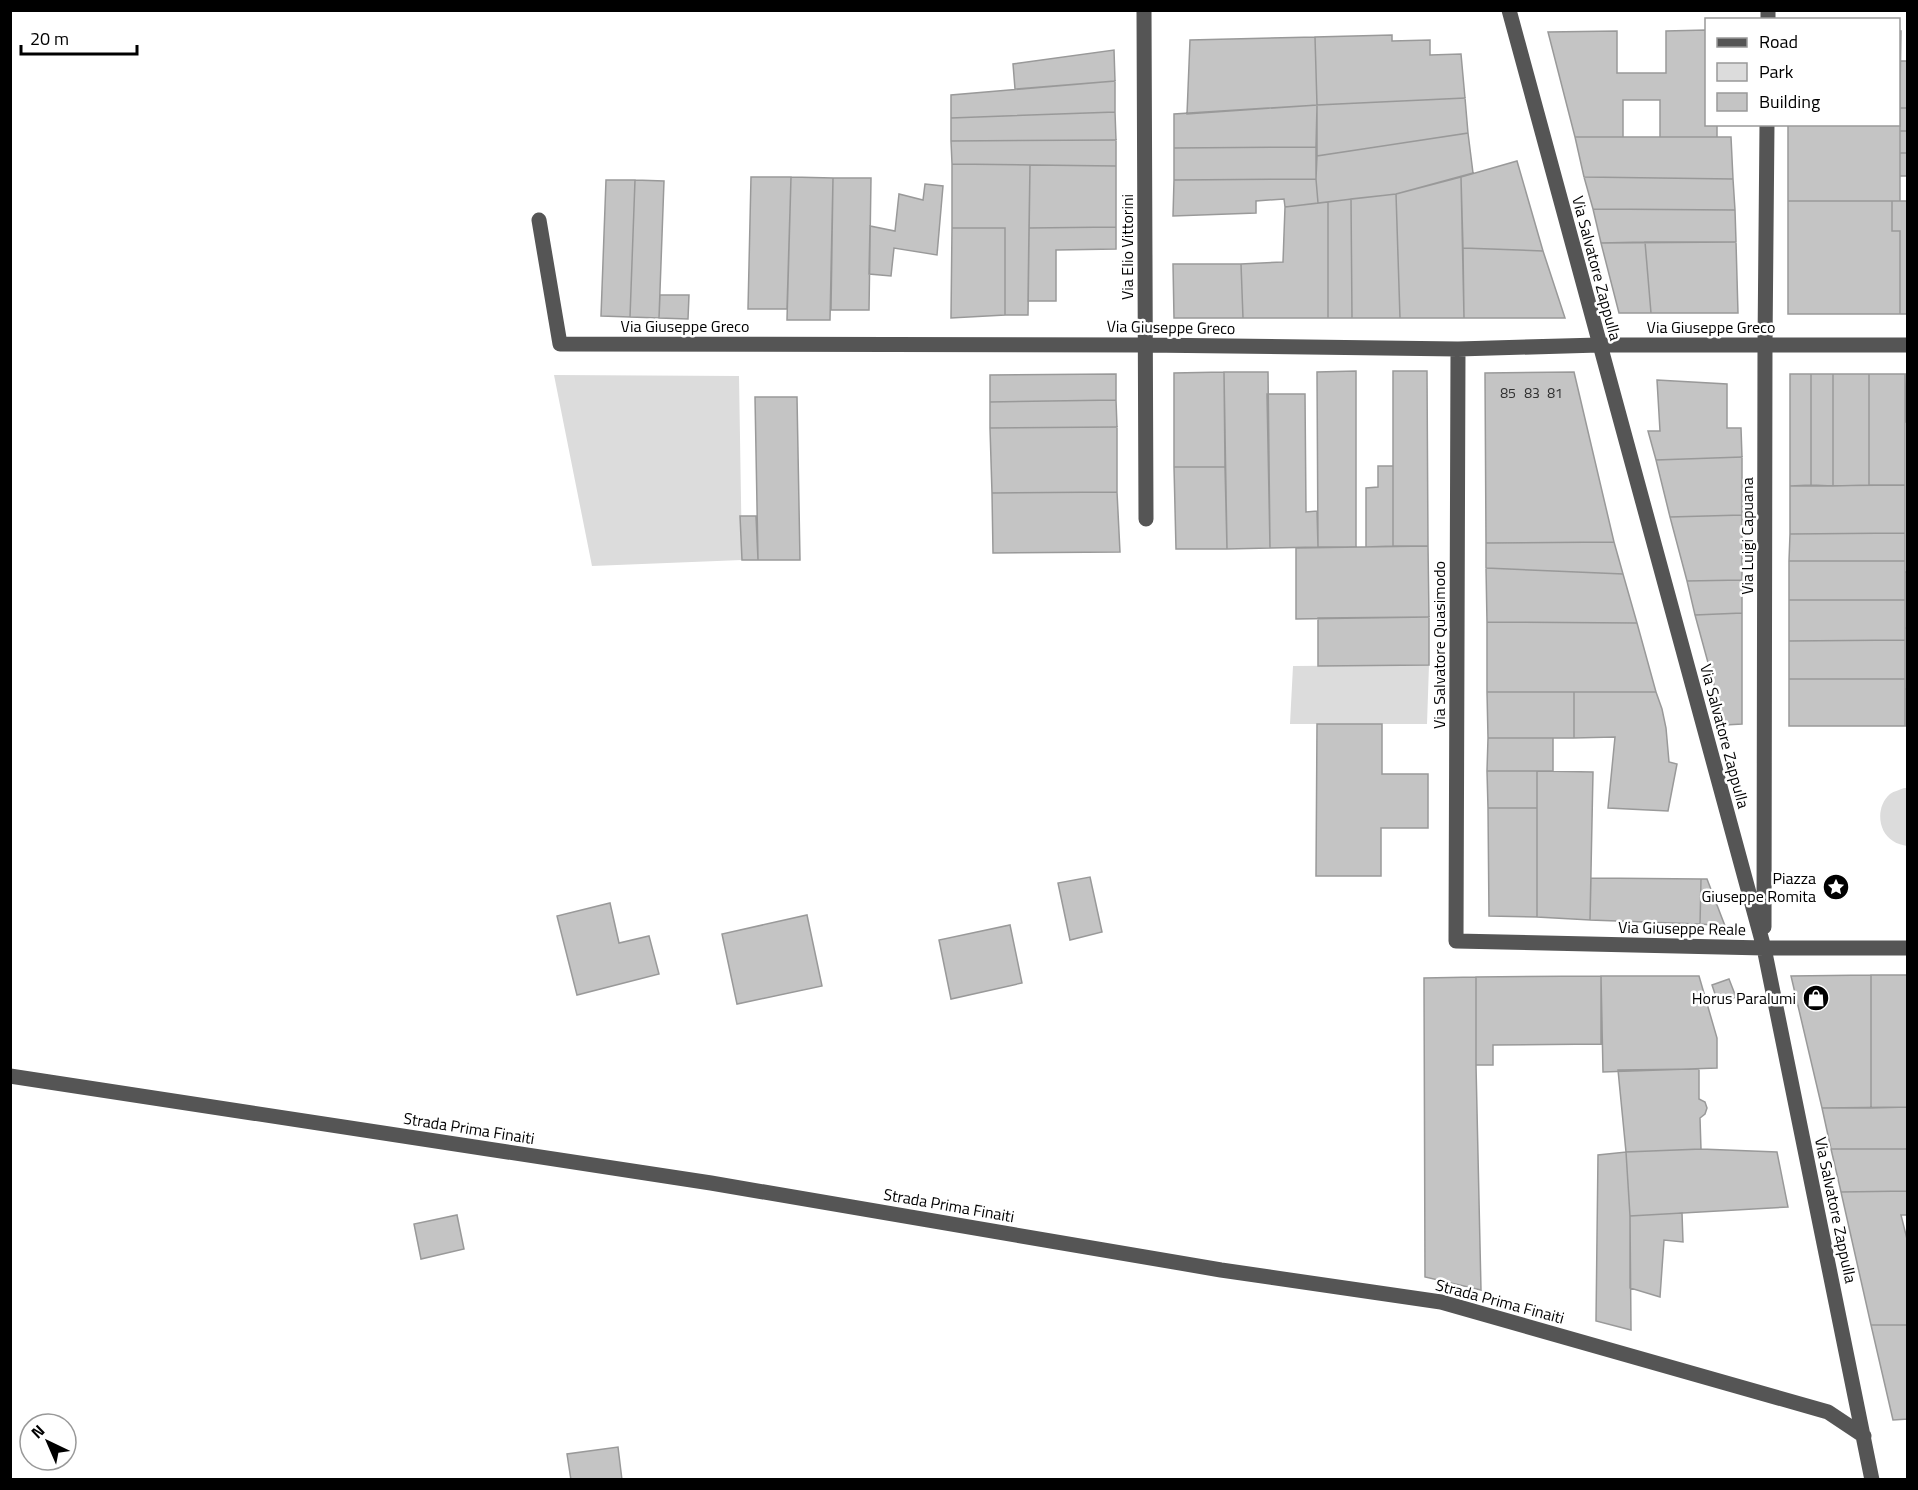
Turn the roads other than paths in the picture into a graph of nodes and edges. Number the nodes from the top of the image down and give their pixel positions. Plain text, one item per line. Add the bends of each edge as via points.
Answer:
1 (1144, 10) edge
2 (1509, 10) edge
3 (1767, 126) edge
4 (539, 220) dead end
5 (1145, 345) junction
6 (1599, 345) junction
7 (1764, 345) junction
8 (1908, 345) edge
9 (1458, 349) junction
10 (1146, 519) dead end
11 (1456, 941) joint
12 (1764, 948) junction
13 (1908, 948) edge
14 (10, 1076) edge
15 (1864, 1436) junction
16 (1872, 1479) edge

1 - 5 street, Via Elio Vittorini
2 - 6 street, Via Salvatore Zappulla
3 - 7 street, Via Luigi Capuana
4 - 5 street, Via Giuseppe Greco via 560,344
5 - 9 street, Via Giuseppe Greco
5 - 10 street, Via Elio Vittorini
6 - 7 street, Via Giuseppe Greco
6 - 9 street, Via Giuseppe Greco
6 - 12 street, Via Salvatore Zappulla
7 - 8 street, Via Giuseppe Greco
7 - 12 street, Via Luigi Capuana
9 - 11 street, Via Salvatore Quasimodo
11 - 12 street, Via Giuseppe Reale
12 - 13 street, Via Giuseppe Reale
12 - 15 street, Via Salvatore Zappulla
14 - 15 street, Strada Prima Finaiti via 711,1183 1221,1270 1440,1302 1828,1412
15 - 16 street, Via Salvatore Zappulla

